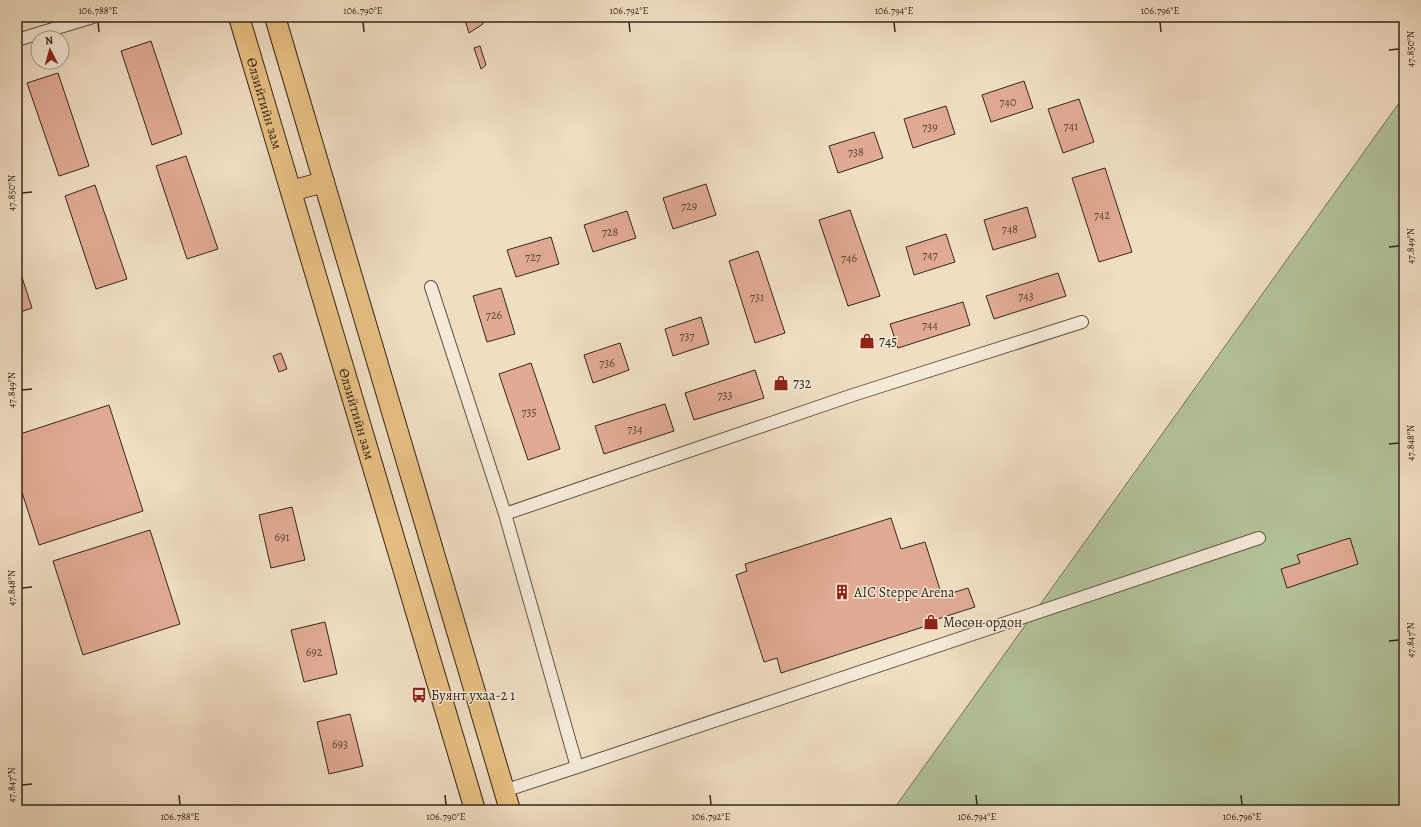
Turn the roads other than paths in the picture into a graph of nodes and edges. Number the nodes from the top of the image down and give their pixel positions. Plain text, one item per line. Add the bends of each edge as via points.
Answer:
1 (93, 17) edge
2 (239, 17) edge
3 (275, 17) edge
4 (17, 40) edge
5 (324, 182) junction
6 (291, 191) junction
7 (431, 287) dead end
8 (1082, 322) dead end
9 (505, 514) junction
10 (1259, 538) dead end
11 (577, 767) junction
12 (504, 791) junction
13 (475, 810) edge
14 (510, 810) edge

1 - 4 street
2 - 6 highway, Өлзийтийн зам
3 - 5 highway
5 - 6 highway
5 - 12 highway
6 - 13 highway, Өлзийтийн зам
7 - 9 street
8 - 9 street via 845,398
9 - 11 street
10 - 11 street
11 - 12 street
12 - 14 highway

